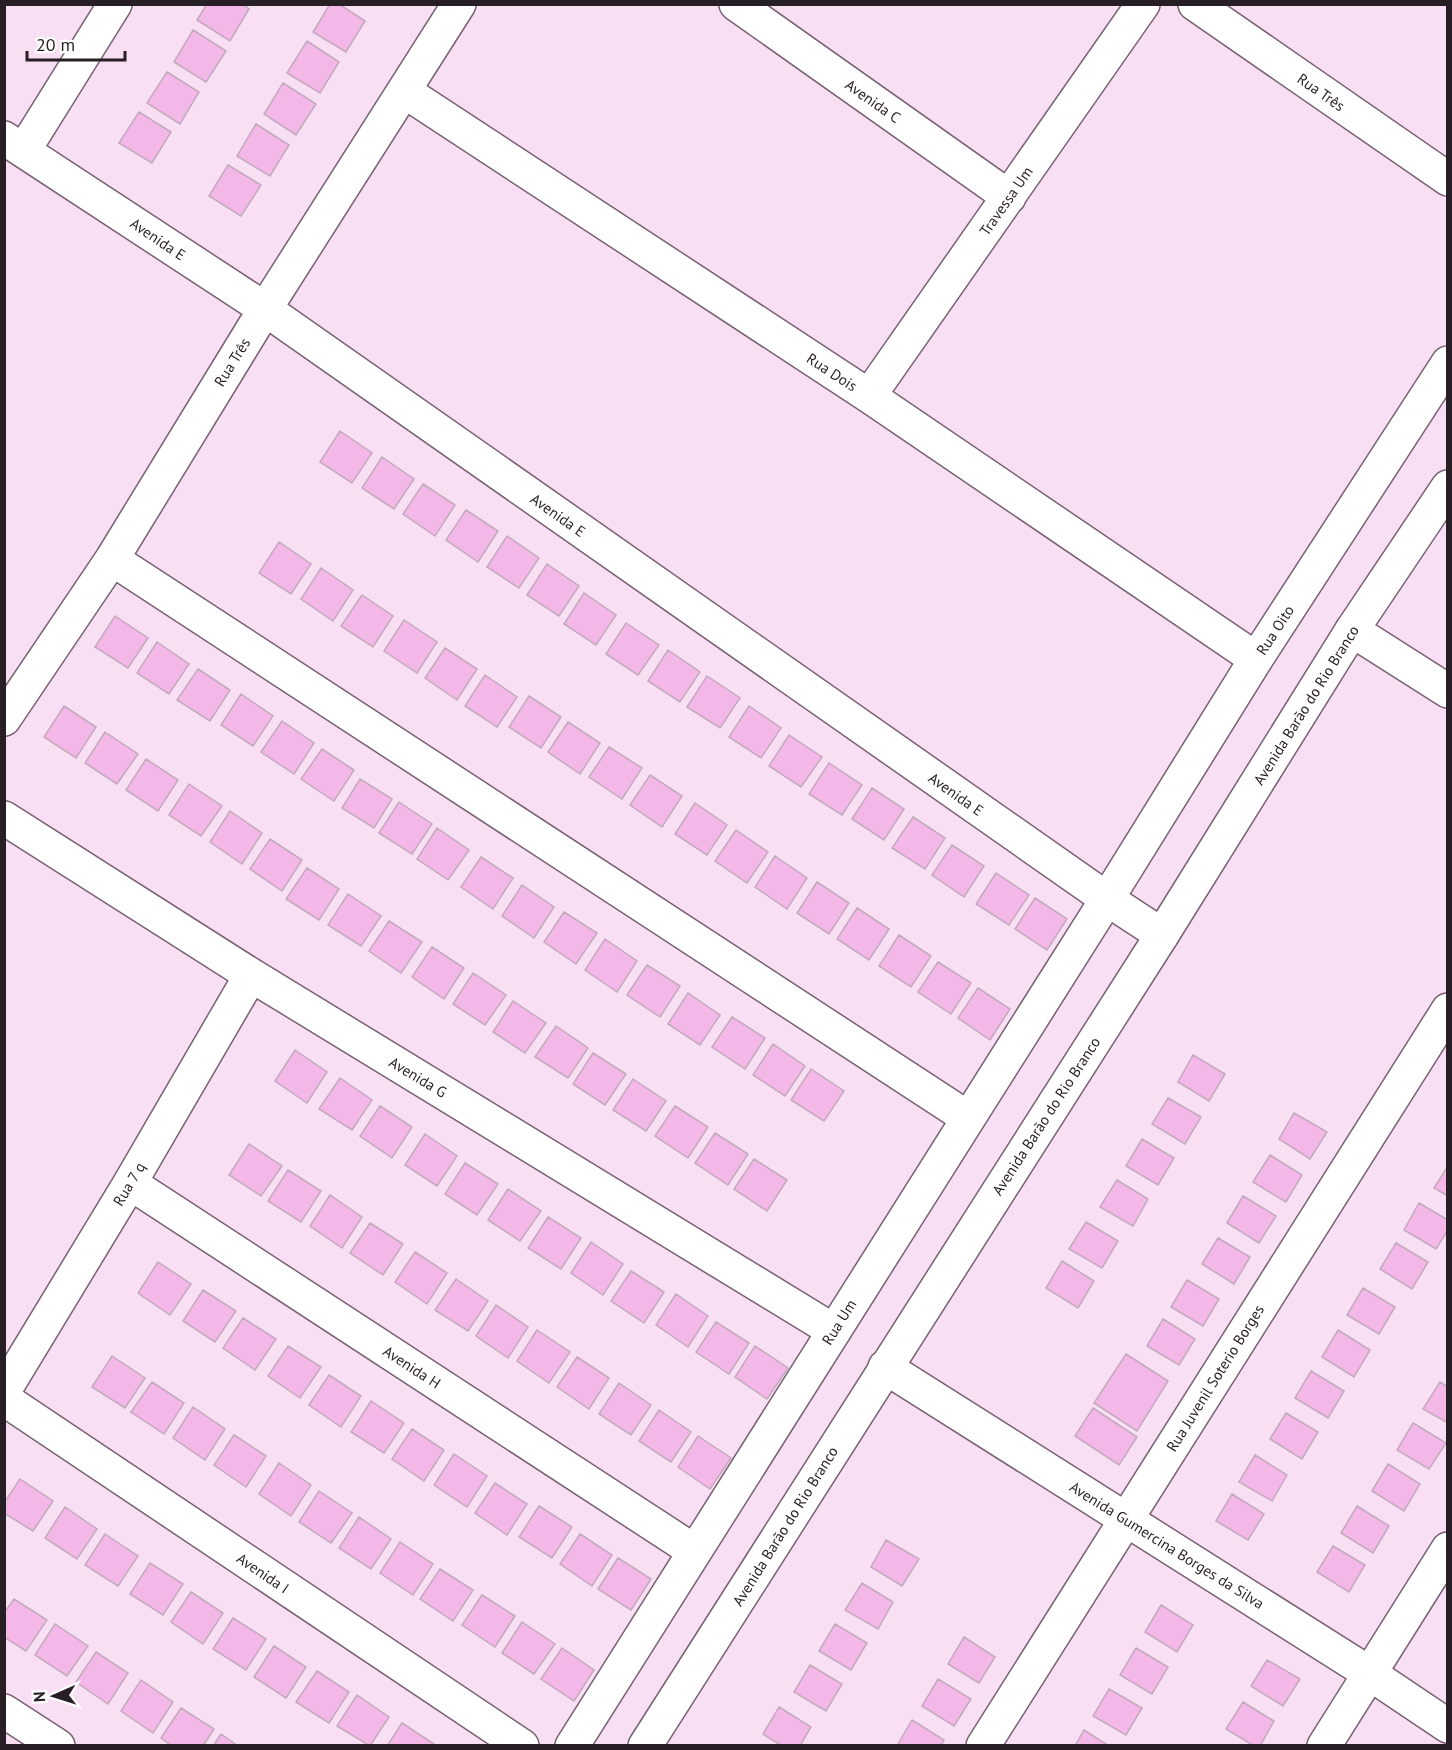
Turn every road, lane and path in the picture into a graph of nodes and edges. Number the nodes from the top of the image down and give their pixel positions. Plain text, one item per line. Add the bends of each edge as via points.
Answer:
1 (115, 4) edge
2 (459, 4) edge
3 (736, 4) edge
4 (1143, 4) edge
5 (1195, 4) edge
6 (404, 91) junction
7 (14, 144) edge
8 (1448, 179) edge
9 (1009, 197) junction
10 (265, 309) junction
11 (1448, 363) edge
12 (869, 396) junction
13 (1448, 487) edge
14 (112, 559) junction
15 (1352, 630) junction
16 (1256, 659) junction
17 (1448, 691) edge
18 (4, 719) edge
19 (4, 818) edge
20 (1107, 899) junction
21 (1162, 935) junction
22 (251, 975) junction
23 (1448, 1010) edge
24 (968, 1118) junction
25 (130, 1184) junction
26 (834, 1331) junction
27 (885, 1366) junction
28 (4, 1391) edge
29 (4, 1399) edge
30 (1126, 1519) junction
31 (1448, 1549) edge
32 (694, 1551) junction
33 (1369, 1674) junction
34 (4, 1711) edge
35 (1448, 1726) edge
36 (58, 1746) edge
37 (522, 1746) edge
38 (572, 1746) edge
39 (645, 1746) edge
40 (983, 1746) edge
41 (1324, 1746) edge

1 - 7 street
2 - 6 street, Rua Três
3 - 9 street, Avenida C
4 - 9 street, Travessa Um
5 - 8 street, Rua Três
6 - 10 street, Rua Três
6 - 12 street, Rua Dois
7 - 10 street, Avenida E
9 - 12 street, Travessa Um
10 - 14 street, Rua Três
10 - 20 street, Avenida E
11 - 16 street, Rua Oito
12 - 16 street, Rua Dois
13 - 15 street, Avenida Barão do Rio Branco
14 - 18 street, Rua Três
14 - 24 street
15 - 17 street
15 - 21 street, Avenida Barão do Rio Branco
16 - 20 street, Rua Oito
19 - 22 street, Avenida G
20 - 21 street, Avenida E
20 - 24 street, Rua Um
21 - 27 street, Avenida Barão do Rio Branco
22 - 25 street, Rua 7 q
22 - 26 street, Avenida G
23 - 30 street, Rua Juvenil Soterio Borges
24 - 26 street, Rua Um
25 - 28 street, Rua 7 q
25 - 32 street, Avenida H
26 - 32 street, Rua Um
27 - 30 street, Avenida Gumercina Borges da Silva
27 - 39 street, Avenida Barão do Rio Branco
29 - 37 street, Avenida I
30 - 33 street, Avenida Gumercina Borges da Silva
30 - 40 street, Rua Juvenil Soterio Borges
31 - 33 street
32 - 38 street, Rua Um
33 - 35 street, Avenida Gumercina Borges da Silva
33 - 41 street
34 - 36 street

